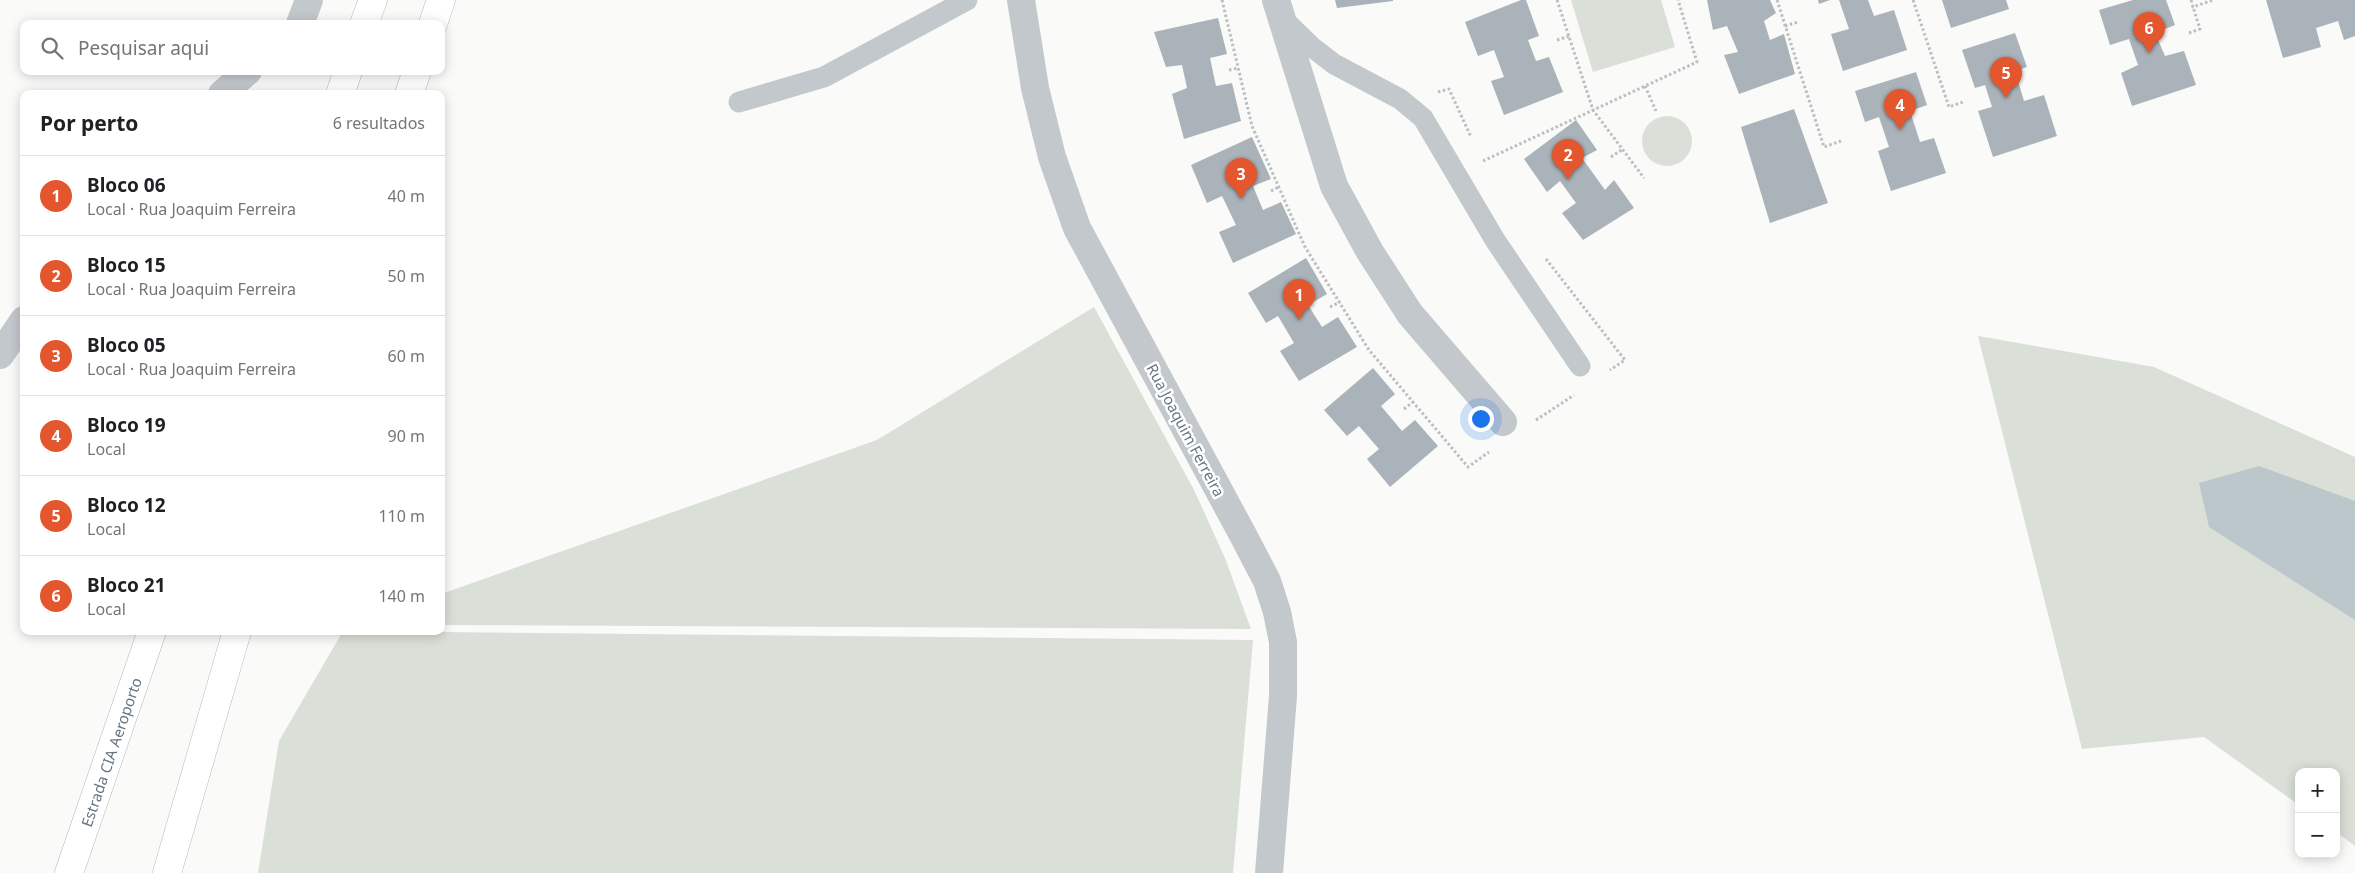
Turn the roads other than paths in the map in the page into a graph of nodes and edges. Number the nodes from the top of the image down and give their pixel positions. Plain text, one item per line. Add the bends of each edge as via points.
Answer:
1 (308, 0) edge
2 (373, 0) edge
3 (441, 0) edge
4 (967, 0) edge
5 (1021, 0) edge
6 (1277, 8) edge
7 (301, 20) edge
8 (366, 20) edge
9 (434, 20) edge
10 (243, 75) edge
11 (347, 75) edge
12 (416, 75) edge
13 (227, 90) edge
14 (341, 90) edge
15 (410, 90) edge
16 (739, 102) dead end
17 (20, 326) edge
18 (0, 355) edge
19 (1580, 366) dead end
20 (1503, 422) dead end
21 (151, 635) edge
22 (237, 635) edge
23 (69, 873) edge
24 (166, 873) edge
25 (1269, 873) edge

1 - 7 street
2 - 8 highway
3 - 9 highway
4 - 16 lane via 824,77
5 - 25 street, Rua Joaquim Ferreira via 1037,96 1052,156 1077,228 1243,535 1267,582 1277,612 1283,642 1283,696
6 - 19 lane via 1312,47 1334,64 1400,99 1423,118 1495,240
6 - 20 street via 1334,186 1370,252 1410,314
10 - 13 street
11 - 14 highway
12 - 15 highway
17 - 18 street
21 - 23 highway, Estrada CIA Aeroporto
22 - 24 highway

